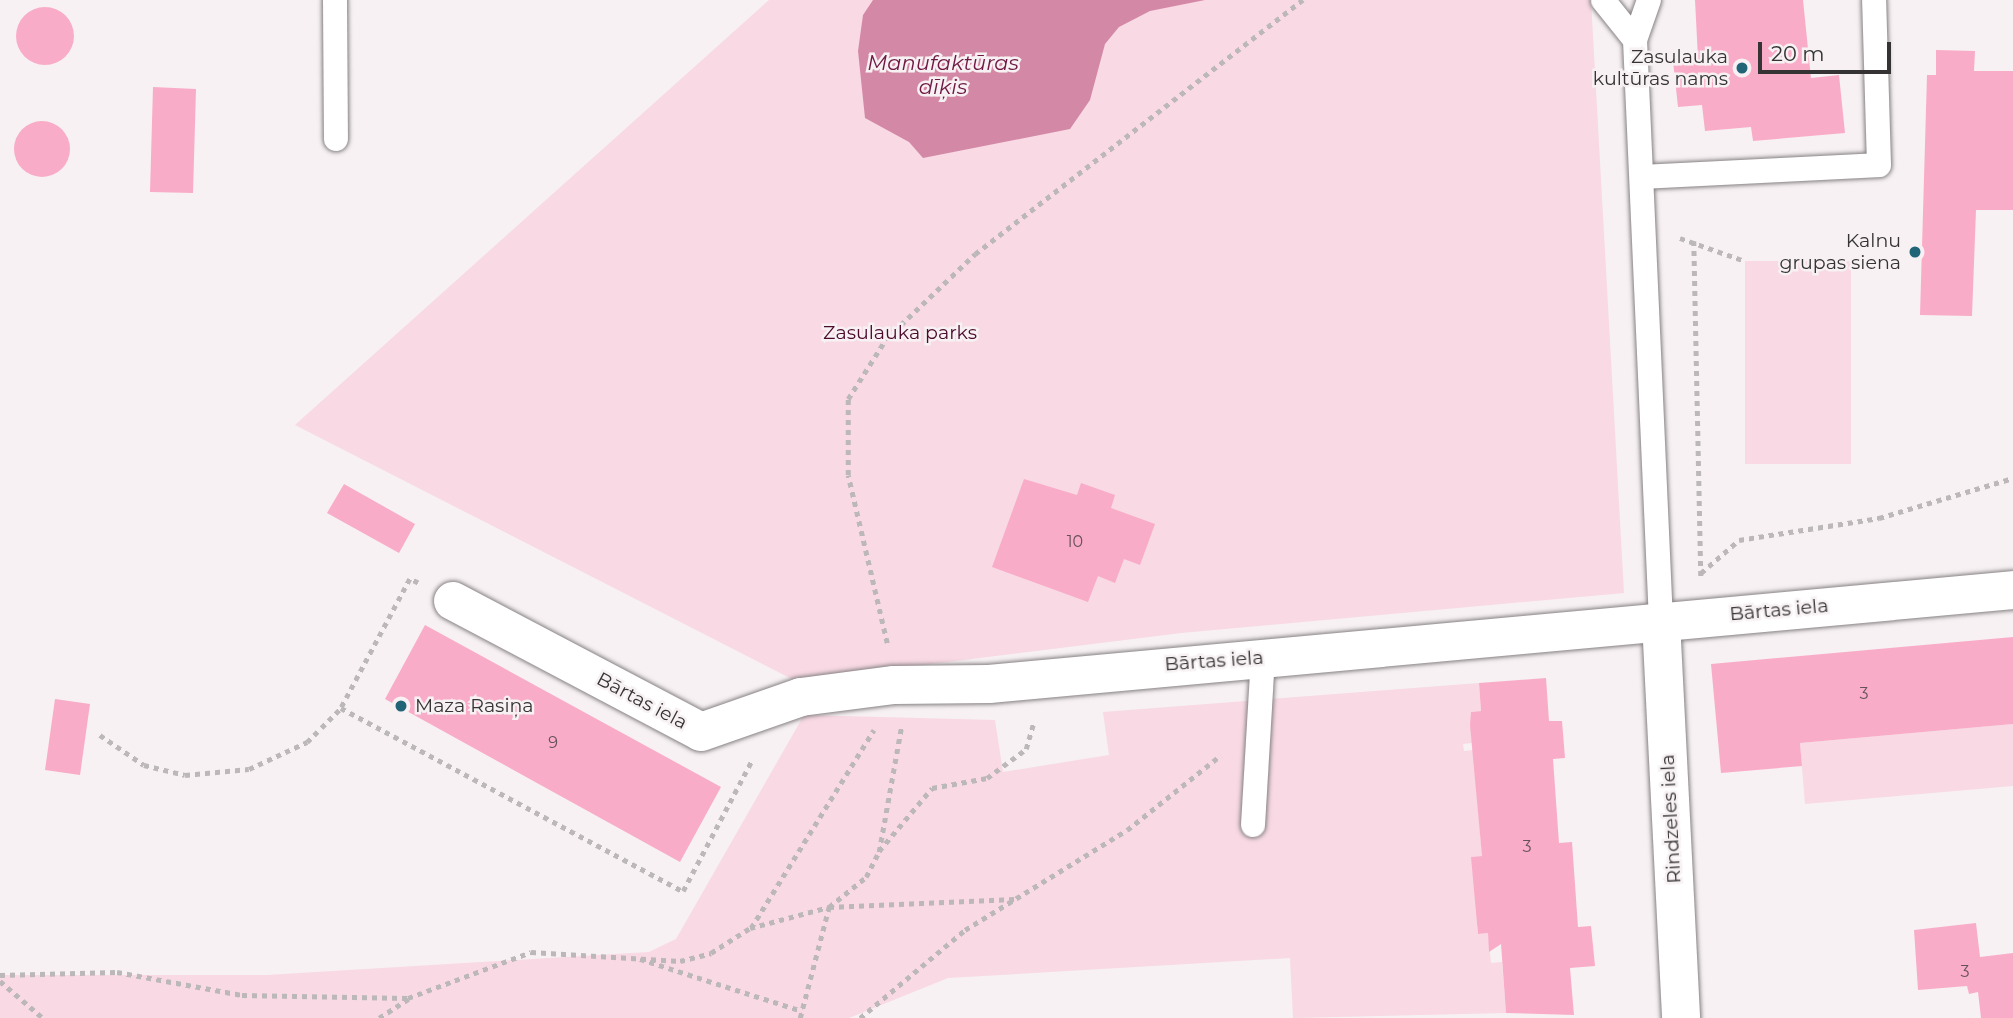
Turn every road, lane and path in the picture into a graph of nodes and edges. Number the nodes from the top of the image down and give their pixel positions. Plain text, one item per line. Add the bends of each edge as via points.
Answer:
1 (335, 0) edge
2 (1603, 0) edge
3 (1649, 0) edge
4 (1874, 0) edge
5 (1299, 1) edge
6 (1635, 40) junction
7 (335, 139) dead end
8 (1643, 177) junction
9 (1645, 229) junction
10 (1694, 241) junction
11 (1745, 261) dead end
12 (2013, 478) edge
13 (1701, 574) junction
14 (2013, 590) edge
15 (453, 601) joint
16 (1702, 616) junction
17 (1661, 621) junction
18 (1263, 658) junction
19 (1047, 677) junction
20 (895, 690) junction
21 (341, 709) junction
22 (1258, 726) junction
23 (701, 733) junction
24 (100, 734) dead end
25 (1253, 825) dead end
26 (879, 852) junction
27 (1016, 899) junction
28 (829, 907) junction
29 (750, 928) junction
30 (632, 956) junction
31 (0, 975) edge
32 (0, 981) edge
33 (408, 998) junction
34 (802, 1011) junction
35 (43, 1018) edge
36 (379, 1018) edge
37 (800, 1018) edge
38 (860, 1018) edge
39 (1681, 1018) edge

1 - 7 lane
2 - 6 lane
3 - 6 lane
4 - 8 lane via 1879,164
5 - 20 path via 975,254 886,339 848,399 848,475
6 - 8 lane
8 - 9 lane
9 - 10 path
9 - 17 lane
10 - 11 path
10 - 13 path
12 - 13 path via 1879,519 1740,540
13 - 16 path
14 - 16 street, Bārtas iela
15 - 21 path via 410,579
15 - 23 street, Bārtas iela
16 - 17 street, Bārtas iela
17 - 18 street, Bārtas iela
17 - 39 street, Rindzeles iela
18 - 19 street, Bārtas iela
18 - 22 lane
19 - 20 street, Bārtas iela
19 - 26 path via 1026,749 987,778 932,788
20 - 23 street, Bārtas iela via 801,697
20 - 26 path via 902,738
20 - 29 path
21 - 23 path via 683,891 752,760
21 - 24 path via 307,742 249,769 185,775 154,768
22 - 25 lane
22 - 27 path via 1127,830
26 - 28 path via 866,877
27 - 28 path
27 - 38 path via 965,930
28 - 29 path
28 - 34 path
29 - 30 path via 710,953 680,961
30 - 33 path via 531,952
30 - 34 path
31 - 33 path via 117,972 242,995
32 - 35 path
33 - 36 path
34 - 37 path

